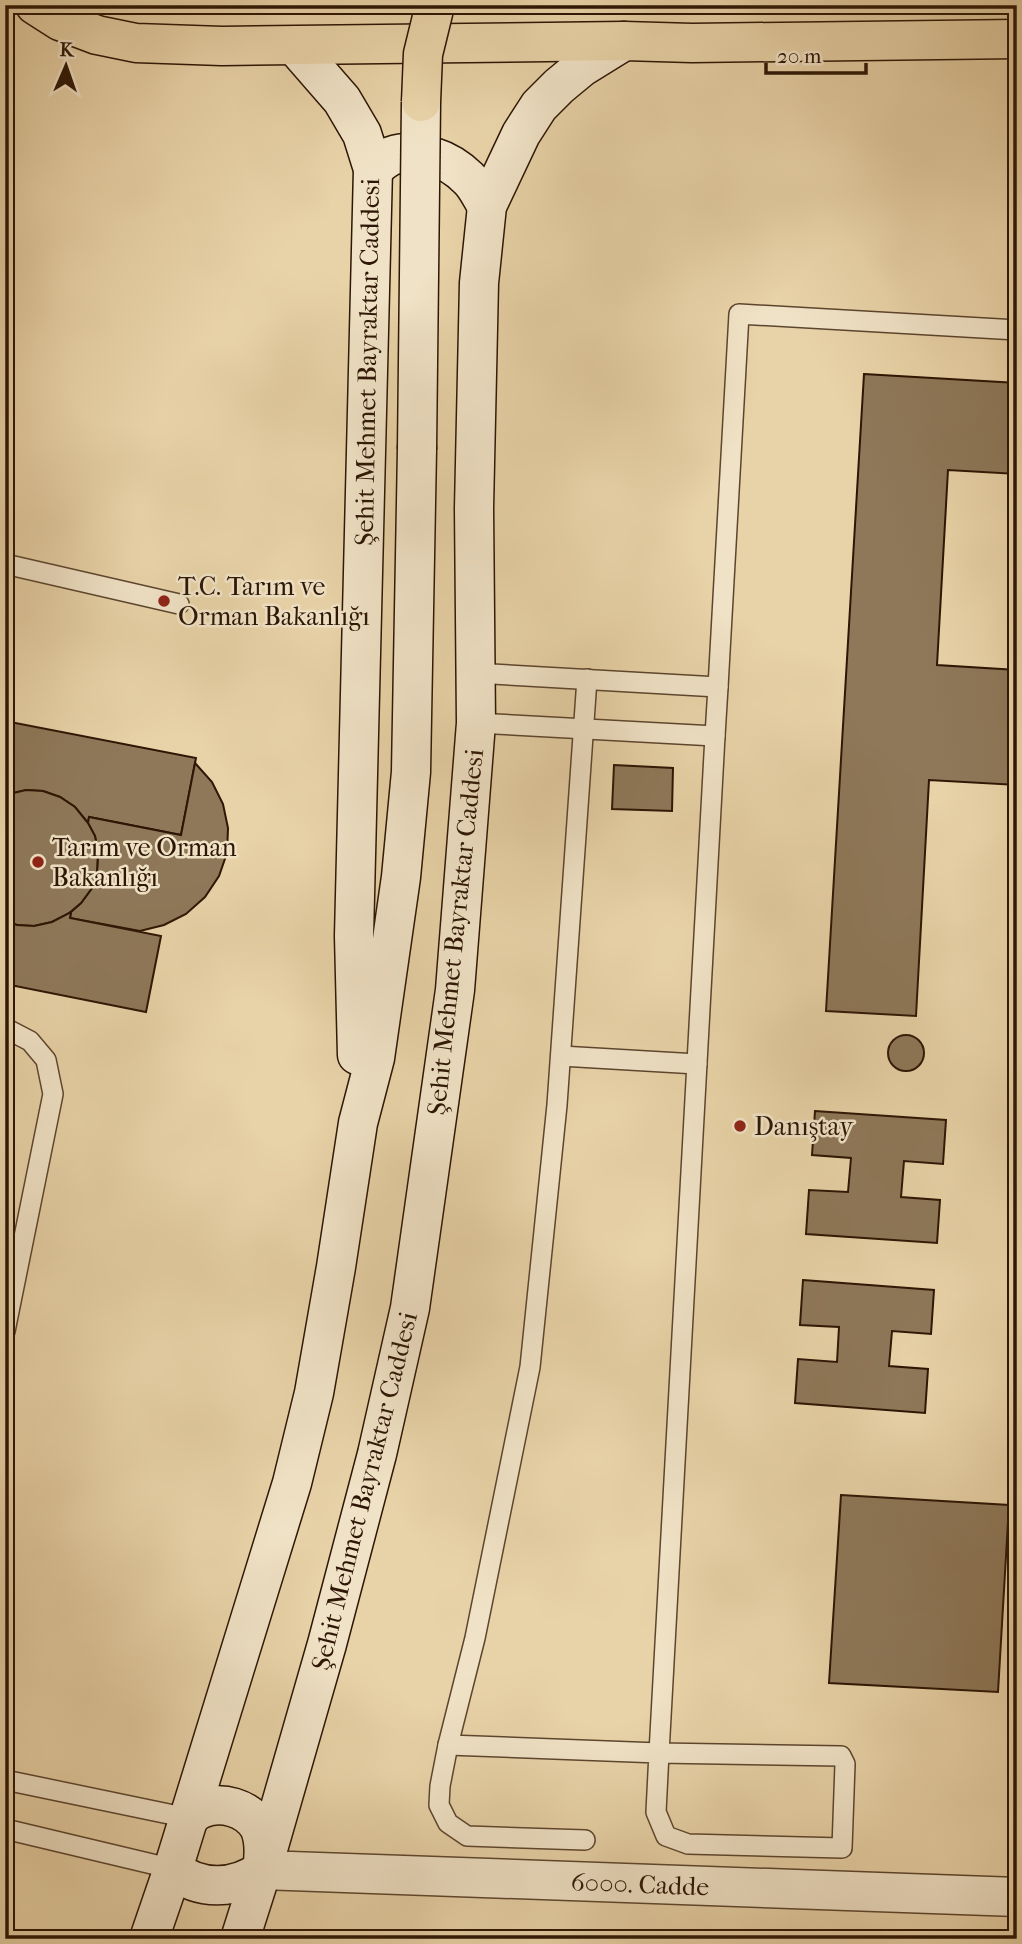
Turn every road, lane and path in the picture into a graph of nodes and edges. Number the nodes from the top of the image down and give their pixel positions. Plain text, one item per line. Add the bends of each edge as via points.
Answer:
1 (35, 5) edge
2 (435, 5) edge
3 (1017, 40) edge
4 (624, 41) junction
5 (295, 46) junction
6 (421, 102) joint
7 (373, 169) junction
8 (487, 206) junction
9 (1017, 330) edge
10 (5, 564) edge
11 (179, 604) dead end
12 (474, 673) junction
13 (587, 679) junction
14 (718, 687) junction
15 (476, 723) junction
16 (585, 729) junction
17 (715, 736) junction
18 (5, 1028) edge
19 (561, 1056) junction
20 (697, 1064) junction
21 (358, 1123) junction
22 (5, 1331) edge
23 (448, 1745) junction
24 (659, 1752) junction
25 (5, 1780) edge
26 (188, 1818) junction
27 (5, 1829) edge
28 (585, 1840) dead end
29 (173, 1869) junction
30 (262, 1870) junction
31 (1017, 1897) edge
32 (149, 1939) edge
33 (240, 1939) edge

1 - 5 highway via 97,35 136,43
2 - 6 highway, bridge via 423,54
3 - 4 highway
4 - 5 highway
4 - 8 main road, Şehit Mehmet Bayraktar Caddesi via 582,67 540,106 521,134
5 - 7 main road, Şehit Mehmet Bayraktar Caddesi via 342,100 362,134
6 - 21 main road, Şehit Mehmet Bayraktar Caddesi, bridge via 411,772 375,1058
7 - 8 main road via 390,156 430,156 470,179
7 - 21 main road, Şehit Mehmet Bayraktar Caddesi via 354,936
8 - 12 main road, Şehit Mehmet Bayraktar Caddesi via 479,283
9 - 14 lane via 739,314
10 - 11 lane
12 - 13 lane
12 - 15 main road, Şehit Mehmet Bayraktar Caddesi
13 - 14 lane
13 - 16 lane
14 - 17 lane
15 - 16 lane
15 - 30 main road, Şehit Mehmet Bayraktar Caddesi via 455,990 410,1308 377,1454
16 - 17 lane
16 - 19 lane
17 - 20 lane
18 - 22 lane via 30,1041 46,1060 53,1094
19 - 20 lane
19 - 23 lane via 530,1367 475,1638
20 - 24 lane
21 - 26 main road, Şehit Mehmet Bayraktar Caddesi via 314,1393 292,1483
23 - 24 lane
23 - 28 lane via 439,1805 448,1823 467,1836
24 - 24 lane via 656,1812 666,1836 688,1844 842,1848 845,1764 841,1756
25 - 26 lane
26 - 29 main road, Şehit Mehmet Bayraktar Caddesi
26 - 30 main road via 211,1805 246,1813 262,1836
27 - 29 lane
29 - 30 main road via 208,1885 235,1883
29 - 32 main road, Şehit Mehmet Bayraktar Caddesi
30 - 31 main road, 6000. Cadde
30 - 33 main road, Şehit Mehmet Bayraktar Caddesi

